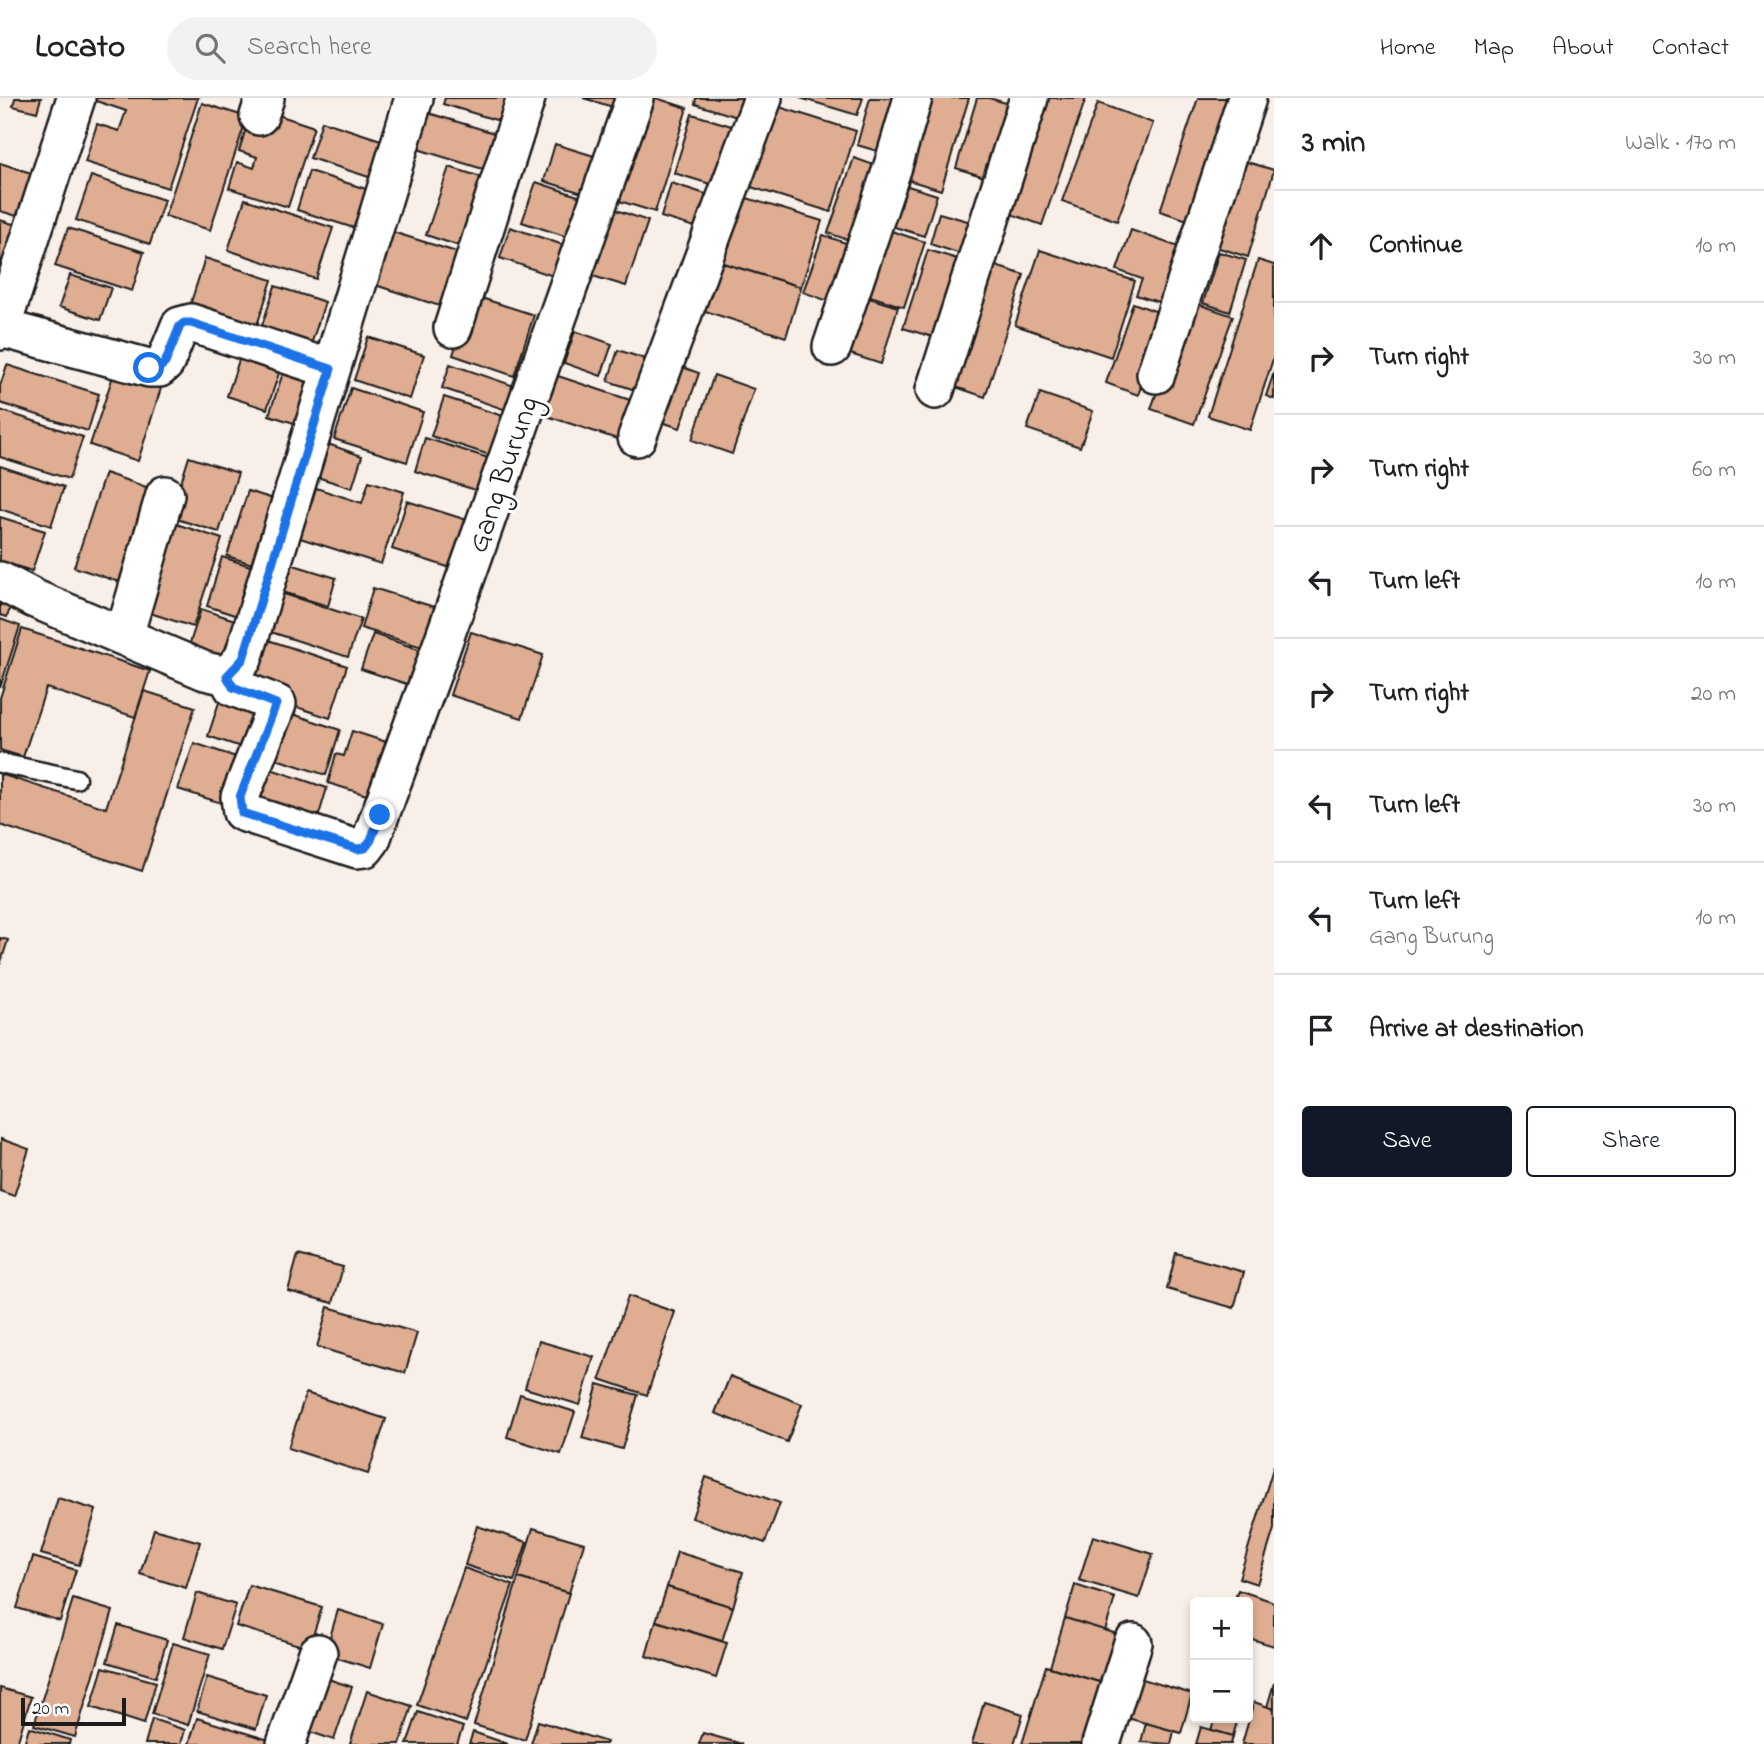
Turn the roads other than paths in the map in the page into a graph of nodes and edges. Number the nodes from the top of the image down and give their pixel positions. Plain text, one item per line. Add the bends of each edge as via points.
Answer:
1 (76, 98) edge
2 (414, 98) edge
3 (526, 98) edge
4 (635, 98) edge
5 (763, 98) edge
6 (913, 98) edge
7 (1029, 98) edge
8 (1247, 98) edge
9 (453, 328) dead end
10 (1, 329) edge
11 (832, 347) dead end
12 (331, 369) junction
13 (1156, 374) dead end
14 (935, 390) dead end
15 (637, 438) dead end
16 (165, 495) dead end
17 (0, 581) edge
18 (124, 636) junction
19 (227, 676) junction
20 (0, 763) edge
21 (76, 779) dead end
22 (1133, 1643) dead end
23 (318, 1653) dead end
24 (286, 1744) edge
25 (1101, 1744) edge

1 - 10 street
2 - 12 street
3 - 9 street
4 - 19 street, Gang Burung via 431,676 365,848 242,813 240,797 276,704 233,687
5 - 15 street
6 - 11 street
7 - 14 street
8 - 13 street
10 - 12 street via 159,368 180,326 191,323
12 - 19 street via 243,659
16 - 18 street
17 - 18 street
18 - 19 street
20 - 21 lane
22 - 25 street
23 - 24 street

